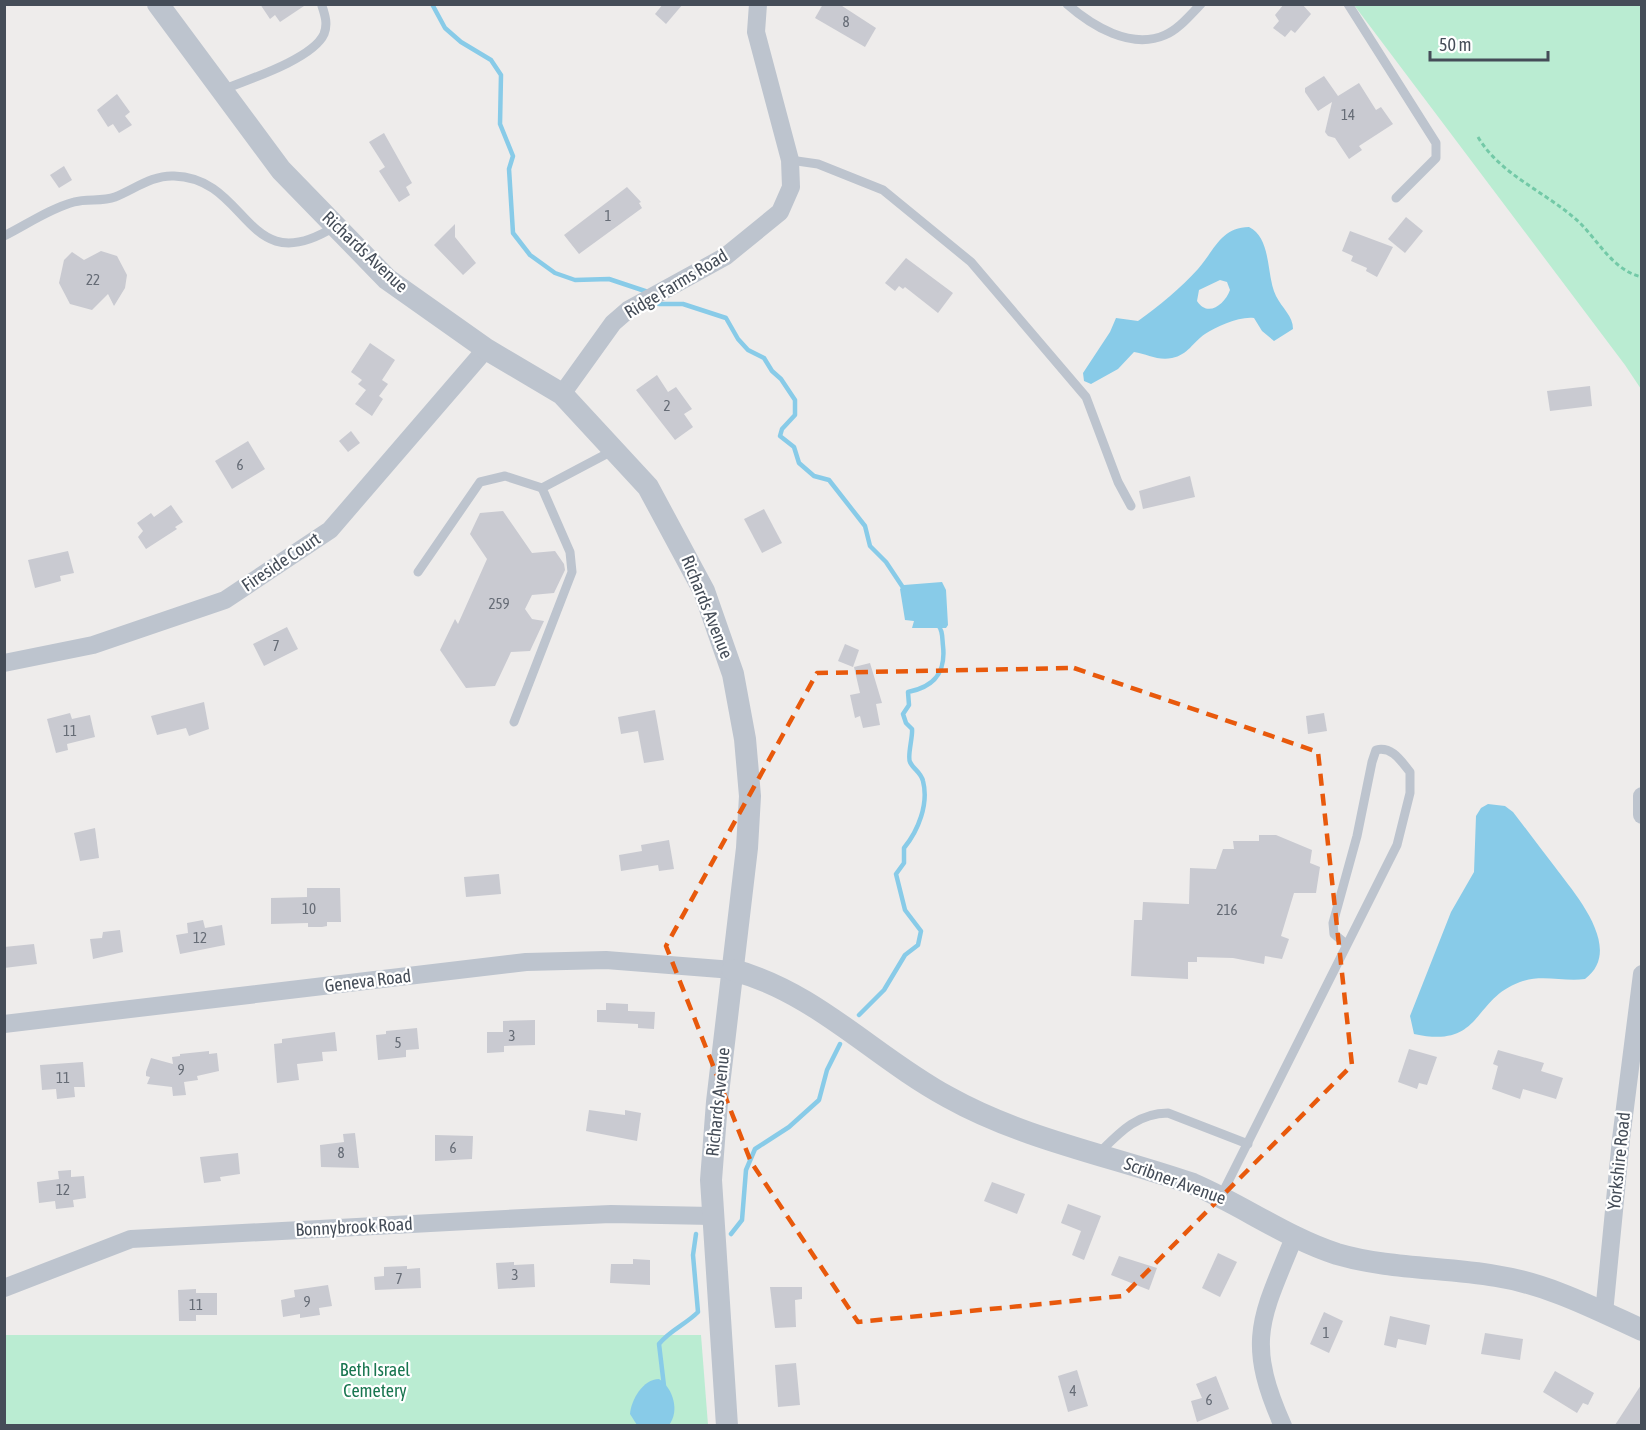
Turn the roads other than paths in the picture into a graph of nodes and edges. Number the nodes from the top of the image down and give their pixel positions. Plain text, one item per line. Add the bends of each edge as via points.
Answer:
1 (158, 4) edge
2 (758, 4) edge
3 (1067, 4) edge
4 (1201, 4) edge
5 (1348, 4) edge
6 (322, 6) dead end
7 (222, 90) junction
8 (790, 160) junction
9 (1396, 198) dead end
10 (335, 226) junction
11 (4, 236) edge
12 (486, 349) junction
13 (562, 394) junction
14 (614, 450) junction
15 (542, 488) junction
16 (1131, 506) dead end
17 (418, 572) dead end
18 (4, 663) edge
19 (514, 722) dead end
20 (1641, 796) edge
21 (1641, 815) edge
22 (1346, 944) junction
23 (733, 970) junction
24 (1641, 974) edge
25 (4, 1024) edge
26 (1248, 1144) junction
27 (1098, 1154) junction
28 (1221, 1196) junction
29 (712, 1216) junction
30 (1295, 1235) junction
31 (4, 1288) edge
32 (1604, 1312) junction
33 (1641, 1330) edge
34 (727, 1425) edge
35 (1283, 1425) edge

1 - 7 street, Richards Avenue
2 - 8 street, Ridge Farms Road via 756,32
3 - 4 lane via 1093,24 1127,38 1166,34
5 - 9 lane via 1436,143 1436,158
6 - 7 lane via 327,21 324,34 310,50
7 - 10 street, Richards Avenue via 281,170
8 - 13 street, Ridge Farms Road via 791,187 780,212 726,256 628,310 613,323
8 - 16 lane via 818,164 883,189 971,262 1086,397
10 - 11 lane via 312,241 285,245 271,242 225,197 199,182 175,176 149,180 112,198 74,202
10 - 12 street, Richards Avenue via 387,279
12 - 13 street, Richards Avenue
12 - 18 street, Fireside Court via 330,530 225,600 93,645
13 - 14 street, Richards Avenue
14 - 15 lane
14 - 23 street, Richards Avenue via 648,487 678,539 708,600 733,674 750,796
15 - 17 lane via 510,476 480,482
15 - 19 lane via 570,552 572,572
20 - 21 street
22 - 22 lane via 1397,845 1410,793 1410,772 1383,748 1376,750 1372,762 1333,923 1334,934
22 - 26 lane
23 - 25 street, Geneva Road via 606,960 526,962
23 - 27 street, Scribner Avenue via 799,997 970,1109
23 - 29 street, Richards Avenue via 713,1148
24 - 32 street, Yorkshire Road
26 - 27 lane via 1168,1113 1135,1120
26 - 28 lane
27 - 28 street, Scribner Avenue
28 - 30 street, Scribner Avenue
29 - 31 street, Bonnybrook Road via 554,1216 131,1239
29 - 34 street, Richards Avenue
30 - 32 street, Scribner Avenue via 1355,1258 1522,1281
30 - 35 street via 1266,1307 1259,1336 1262,1368
32 - 33 street, Scribner Avenue

